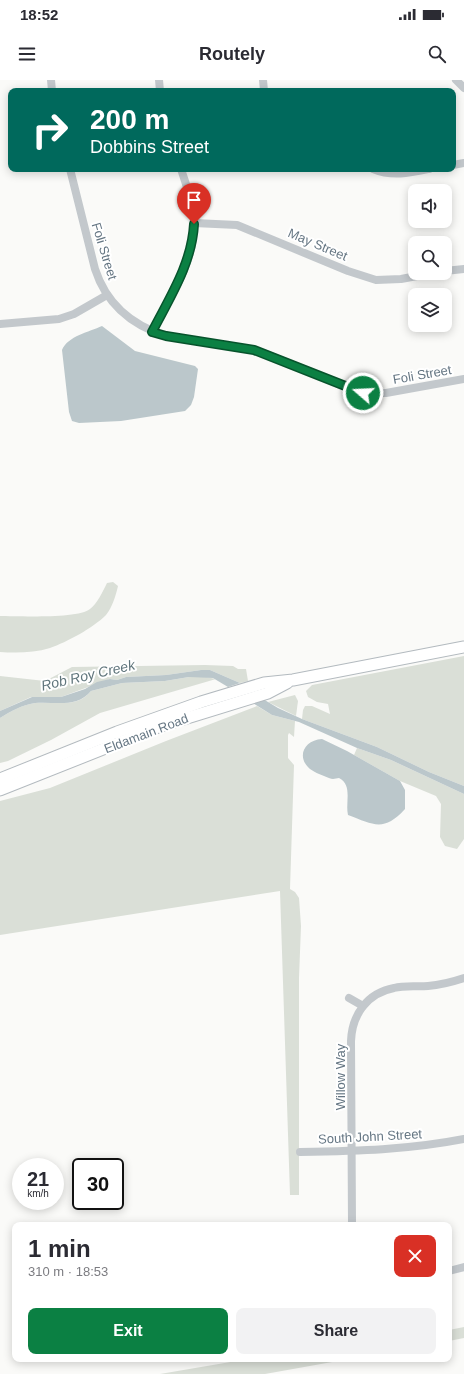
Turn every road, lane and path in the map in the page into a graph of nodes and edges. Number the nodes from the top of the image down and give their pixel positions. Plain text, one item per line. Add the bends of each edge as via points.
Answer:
1 (456, 80) edge
2 (464, 88) edge
3 (71, 172) edge
4 (182, 172) edge
5 (384, 172) edge
6 (412, 172) edge
7 (194, 224) junction
8 (464, 268) edge
9 (452, 270) edge
10 (408, 278) edge
11 (107, 295) junction
12 (0, 324) edge
13 (152, 332) junction
14 (464, 378) edge
15 (464, 647) edge
16 (293, 680) junction
17 (0, 779) edge
18 (0, 790) edge
19 (464, 978) edge
20 (349, 998) dead end
21 (363, 1006) junction
22 (464, 1139) edge
23 (352, 1151) junction
24 (300, 1152) dead end
25 (352, 1222) edge
26 (464, 1267) edge
27 (452, 1270) edge

1 - 2 street
3 - 11 street, Foli Street via 95,270
4 - 7 street via 190,197
5 - 6 street
7 - 10 street, May Street via 237,225 376,280
7 - 13 street via 189,257
8 - 9 street
11 - 12 street via 80,311 59,319
11 - 13 street, Foli Street via 127,316
13 - 14 street, Foli Street via 254,350 363,393 386,393
15 - 16 main road, Eldamain Road
16 - 17 main road, Eldamain Road via 264,682 201,702 117,732
16 - 18 main road, Eldamain Road via 268,693 162,726
19 - 21 street, Willow Way via 430,986 391,988 375,995
20 - 21 street
21 - 23 street, Willow Way via 355,1019 352,1033
22 - 23 street, South John Street via 393,1150
23 - 24 street, South John Street
23 - 25 street, Willow Way
26 - 27 street

